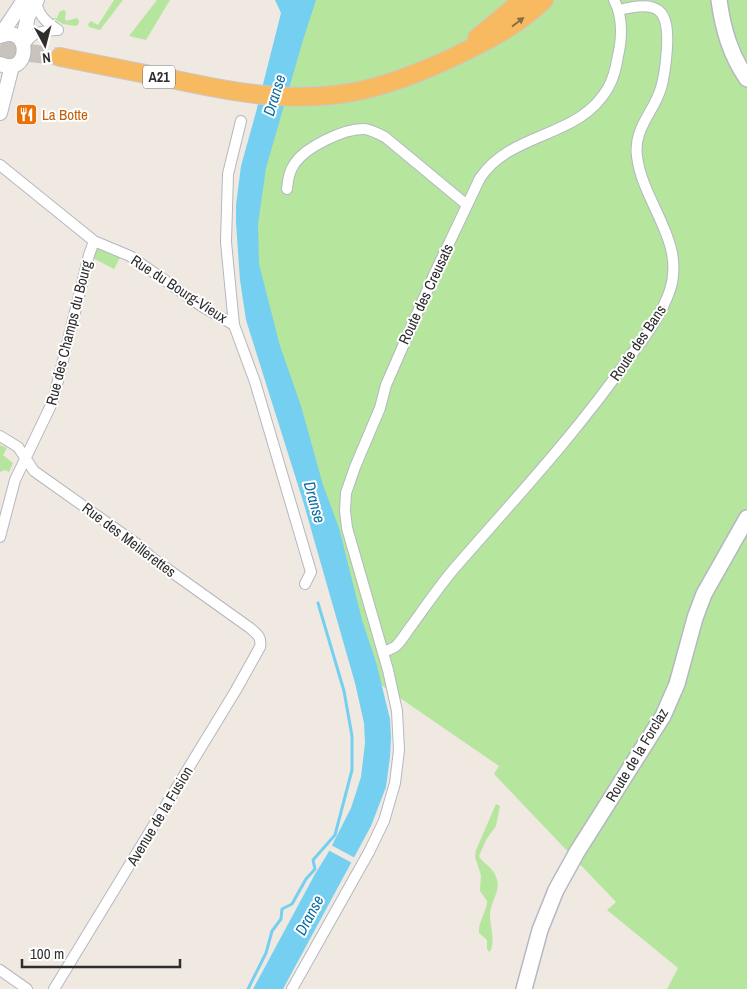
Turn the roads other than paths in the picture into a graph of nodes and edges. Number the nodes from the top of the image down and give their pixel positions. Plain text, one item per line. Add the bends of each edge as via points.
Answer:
1 (523, 0) edge
2 (544, 0) edge
3 (614, 0) edge
4 (719, 0) edge
5 (33, 1) edge
6 (619, 10) junction
7 (0, 36) edge
8 (23, 44) junction
9 (60, 57) tunnel mouth
10 (444, 61) junction
11 (6, 65) edge
12 (747, 79) edge
13 (0, 113) edge
14 (241, 121) dead end
15 (0, 165) edge
16 (286, 189) dead end
17 (467, 204) junction
18 (94, 241) junction
19 (234, 325) junction
20 (0, 436) edge
21 (25, 457) junction
22 (747, 518) edge
23 (0, 537) edge
24 (305, 584) dead end
25 (261, 641) joint
26 (383, 652) junction
27 (0, 970) edge
28 (27, 989) edge
29 (54, 989) edge
30 (292, 989) edge
31 (524, 989) edge

1 - 10 highway, A21
10 -> 2 highway, A21 via 497,36
3 - 6 street, Route des Creusats
4 - 12 main road via 729,46
5 - 7 street
5 - 8 street
5 - 8 street via 46,22 58,30 35,34
6 - 17 street, Route des Creusats via 618,55 612,80 603,96 573,122 513,148 496,160 480,178
6 - 26 street, Route des Bans via 645,3 663,12 666,20 665,73 661,91 639,132 636,154 671,245 674,270 668,295 646,334 579,425 446,579 396,646
7 - 8 street via 12,34
8 - 11 street via 23,58 17,64
9 - 10 highway, A21 via 257,95 290,97 335,95 366,89
11 - 13 street
14 - 19 street via 228,174 226,242
15 - 18 street, Rue du Bourg-Vieux
16 - 17 street via 295,163 306,152 346,132 364,129 391,142
17 - 26 street, Route des Creusats via 399,353 346,493 350,542
18 - 19 street, Rue du Bourg-Vieux via 130,256
18 - 21 street, Rue des Champs du Bourg via 53,400
19 - 24 street, Rue du Bourg-Vieux via 255,382 311,572
20 - 21 street, Rue des Meillerettes via 18,447
21 - 23 street, Rue des Champs du Bourg
21 - 25 street, Rue des Meillerettes via 34,471 250,628
22 - 31 main road, Route de la Forclaz via 704,594 677,684 662,716 556,890 540,930
25 - 29 street, Avenue de la Fusion via 236,690
26 - 30 street, Route des Creusats via 400,737 391,798 369,852
27 - 28 street

